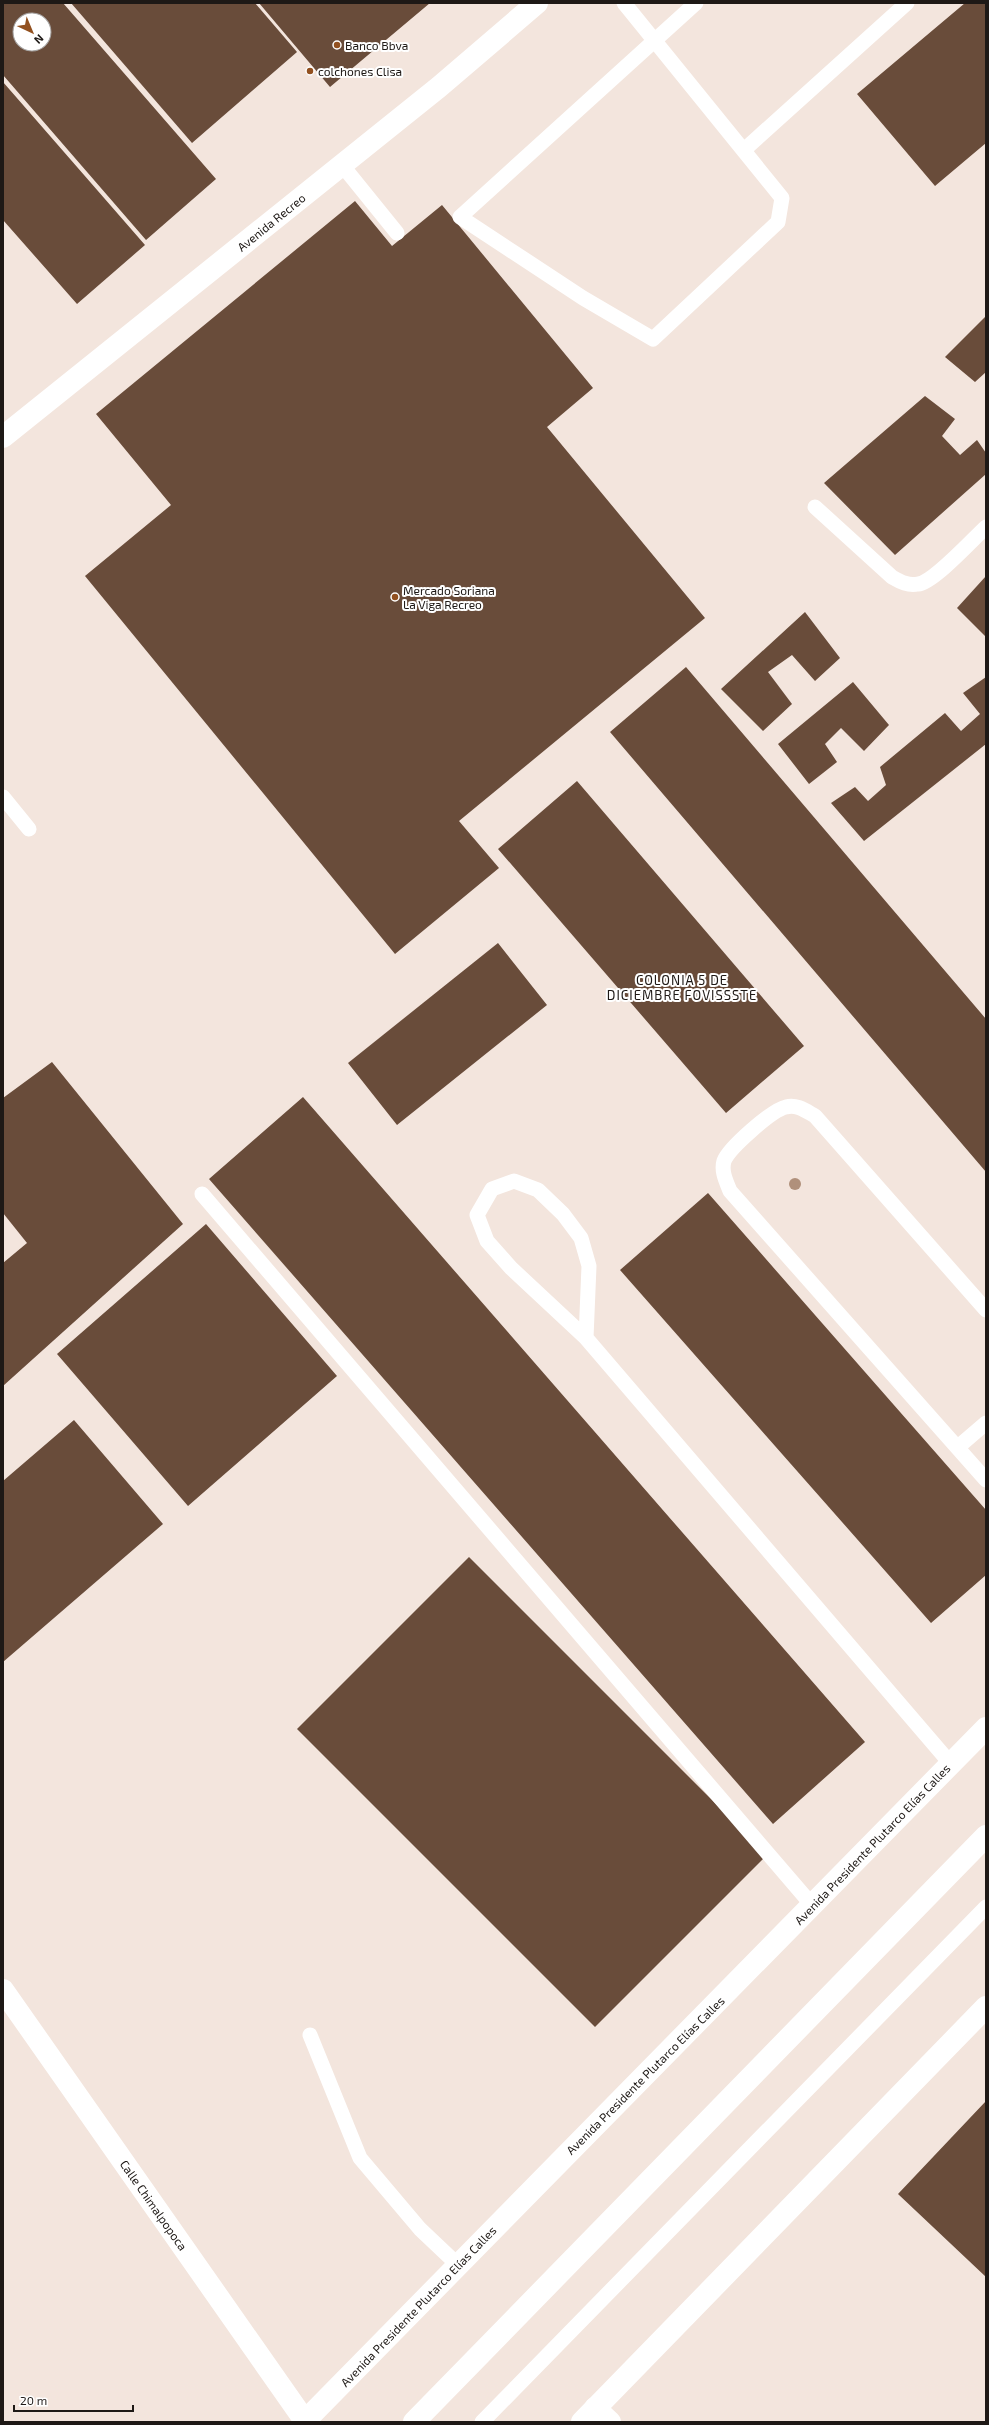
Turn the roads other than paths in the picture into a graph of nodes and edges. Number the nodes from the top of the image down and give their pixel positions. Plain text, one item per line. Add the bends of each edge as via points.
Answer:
1 (537, 3) edge
2 (624, 3) edge
3 (696, 3) edge
4 (907, 3) edge
5 (654, 41) junction
6 (744, 150) junction
7 (342, 165) junction
8 (397, 233) dead end
9 (3, 437) edge
10 (815, 507) dead end
11 (986, 527) edge
12 (3, 797) edge
13 (29, 829) dead end
14 (202, 1194) dead end
15 (986, 1310) edge
16 (586, 1338) junction
17 (986, 1423) edge
18 (958, 1447) junction
19 (986, 1480) edge
20 (986, 1728) edge
21 (950, 1764) junction
22 (986, 1836) edge
23 (812, 1905) junction
24 (986, 1907) edge
25 (3, 1990) edge
26 (986, 2007) edge
27 (310, 2035) dead end
28 (458, 2265) junction
29 (596, 2417) edge
30 (305, 2421) edge
31 (414, 2422) edge
32 (482, 2422) edge

1 - 7 street, Avenida Recreo
2 - 5 lane
3 - 5 lane
4 - 6 lane
5 - 6 lane
5 - 6 lane via 460,217 583,298 653,339 778,222 782,198
7 - 8 lane
7 - 9 street, Avenida Recreo
10 - 11 lane via 892,577 904,584 919,584 932,578
12 - 13 lane
14 - 23 lane
15 - 18 lane via 815,1116 802,1108 787,1107 773,1114 733,1149 724,1161 724,1177 730,1190
16 - 16 lane via 511,1268 487,1240 477,1215 492,1189 514,1181 538,1190 563,1214 581,1238 589,1266
16 - 21 lane
17 - 18 lane
18 - 19 lane
20 - 21 street, Avenida Presidente Plutarco Elías Calles
21 - 23 street, Avenida Presidente Plutarco Elías Calles
22 - 31 street
23 - 28 street, Avenida Presidente Plutarco Elías Calles
24 - 32 lane
25 - 30 street, Calle Chimalpopoca
26 - 29 street
27 - 28 lane via 360,2158 420,2229
28 - 30 street, Avenida Presidente Plutarco Elías Calles

